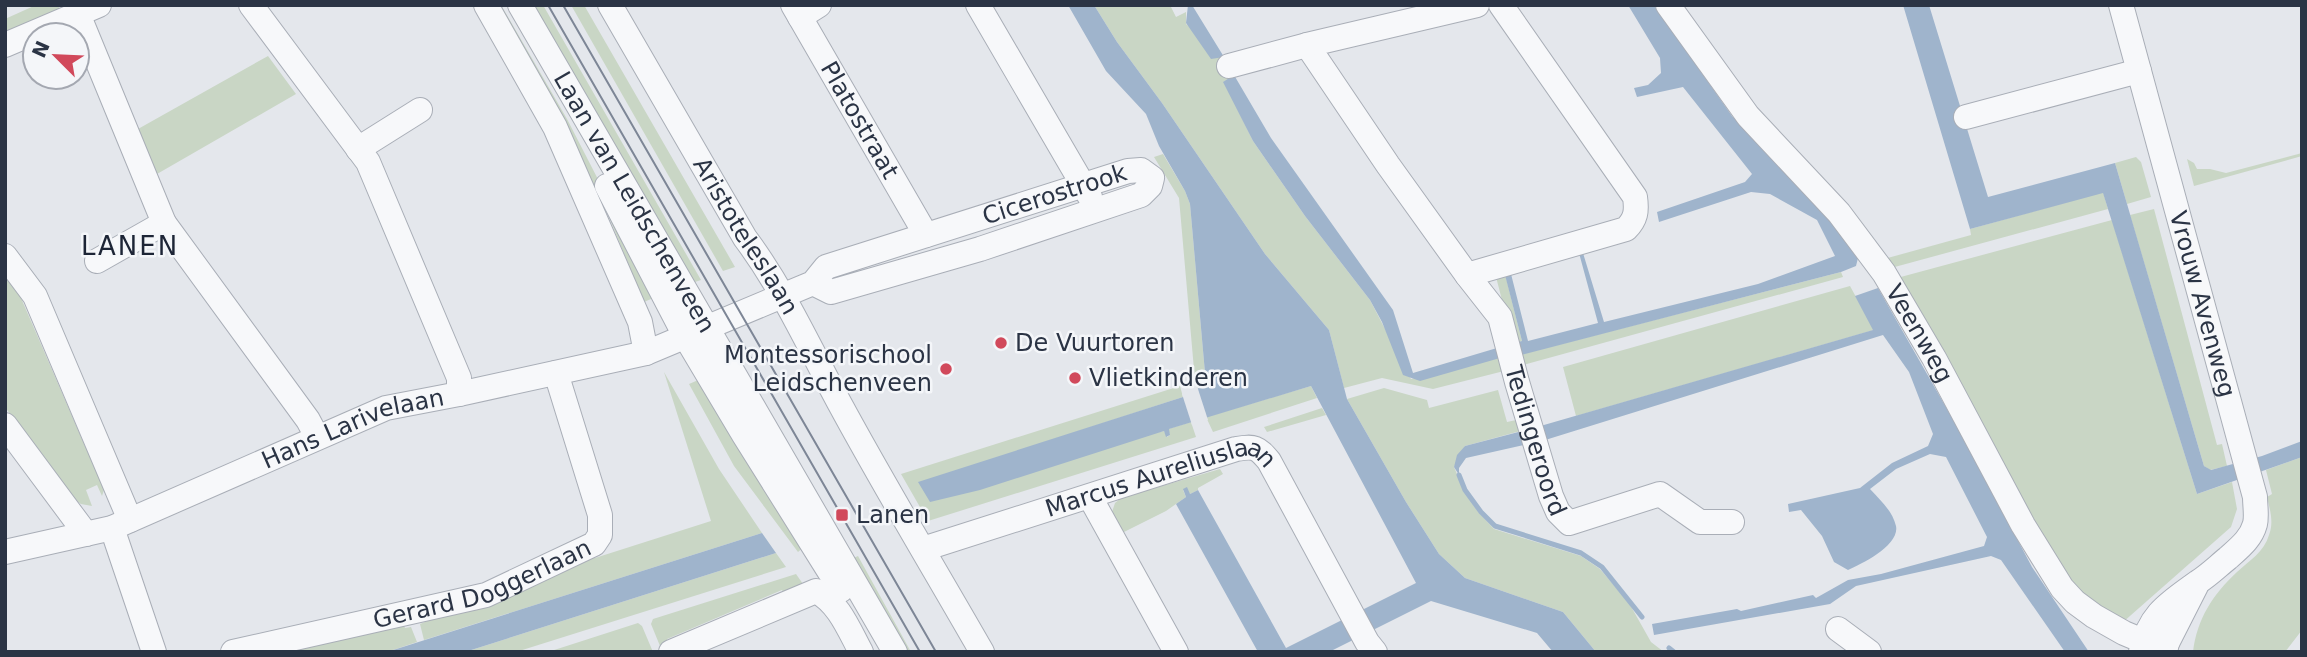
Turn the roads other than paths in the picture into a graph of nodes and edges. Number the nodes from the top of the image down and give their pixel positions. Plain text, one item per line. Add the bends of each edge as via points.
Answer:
1 (251, 5) edge
2 (486, 5) edge
3 (505, 5) edge
4 (520, 5) edge
5 (610, 5) edge
6 (978, 5) edge
7 (1477, 5) edge
8 (1501, 5) edge
9 (1668, 5) edge
10 (2122, 5) edge
11 (804, 9) edge
12 (88, 10) edge
13 (5, 45) edge
14 (1307, 45) junction
15 (1229, 66) dead end
16 (2139, 71) junction
17 (420, 110) dead end
18 (1966, 117) dead end
19 (358, 149) junction
20 (1084, 185) junction
21 (1098, 210) junction
22 (164, 223) junction
23 (926, 235) junction
24 (5, 256) edge
25 (97, 261) dead end
26 (1467, 275) junction
27 (813, 283) junction
28 (783, 296) junction
29 (696, 331) junction
30 (646, 353) junction
31 (556, 373) junction
32 (459, 394) junction
33 (5, 425) edge
34 (317, 437) junction
35 (1090, 497) junction
36 (1732, 522) dead end
37 (121, 524) junction
38 (86, 534) junction
39 (923, 549) junction
40 (5, 552) edge
41 (1838, 629) dead end
42 (1371, 647) edge
43 (2154, 647) edge
44 (154, 652) edge
45 (233, 652) edge
46 (671, 652) edge
47 (861, 652) edge
48 (879, 652) edge
49 (895, 652) edge
50 (982, 652) edge
51 (1176, 652) edge
52 (1869, 652) edge

1 - 19 street
2 - 30 street via 555,127 640,322
3 - 29 street, Laan van Leidschenveen
4 - 29 street, Laan van Leidschenveen
5 - 28 street, Aristoteleslaan
6 - 20 street
7 - 14 street
8 - 26 street via 1635,197 1637,210 1626,229
9 - 43 street, Veenweg via 1748,116 1839,213 1884,273 2017,516 2062,588 2094,616
10 - 16 street, Vrouw Avenweg
11 - 23 street, Platostraat
12 - 13 street
12 - 22 street
14 - 15 street
14 - 26 street, Tedingeroord
16 - 18 street
16 - 43 street, Vrouw Avenweg via 2255,497 2256,522 2240,548 2153,619
17 - 19 street
19 - 32 street via 368,162 438,326 459,378
20 - 21 street
20 - 21 street, Cicerostrook via 1136,169 1152,178 1146,192
20 - 23 street, Cicerostrook
21 - 27 street, Cicerostrook via 831,292
22 - 25 street
22 - 34 street
23 - 27 street, Cicerostrook via 826,267
24 - 37 street via 35,296
26 - 36 street, Tedingeroord via 1500,317 1551,496 1569,523 1660,494 1700,522
27 - 28 street, Cicerostrook
28 - 29 street, Cicerostrook
28 - 39 street, Aristoteleslaan
29 - 30 street, Hans Larivelaan
29 - 48 street, Laan van Leidschenveen via 744,435
29 - 49 street, Laan van Leidschenveen
30 - 31 street, Hans Larivelaan
31 - 32 street, Hans Larivelaan
31 - 45 street, Gerard Doggerlaan via 600,515 600,535 594,544 486,595
32 - 34 street, Hans Larivelaan via 386,408
33 - 38 street
34 - 37 street, Hans Larivelaan
35 - 39 street, Marcus Aureliuslaan
35 - 42 street, Marcus Aureliuslaan via 1236,449 1258,449 1269,461
35 - 51 street
37 - 38 street, Hans Larivelaan
37 - 44 street
38 - 40 street, Hans Larivelaan
39 - 50 street, Aristoteleslaan
41 - 52 street
46 - 47 street via 816,591 836,607

